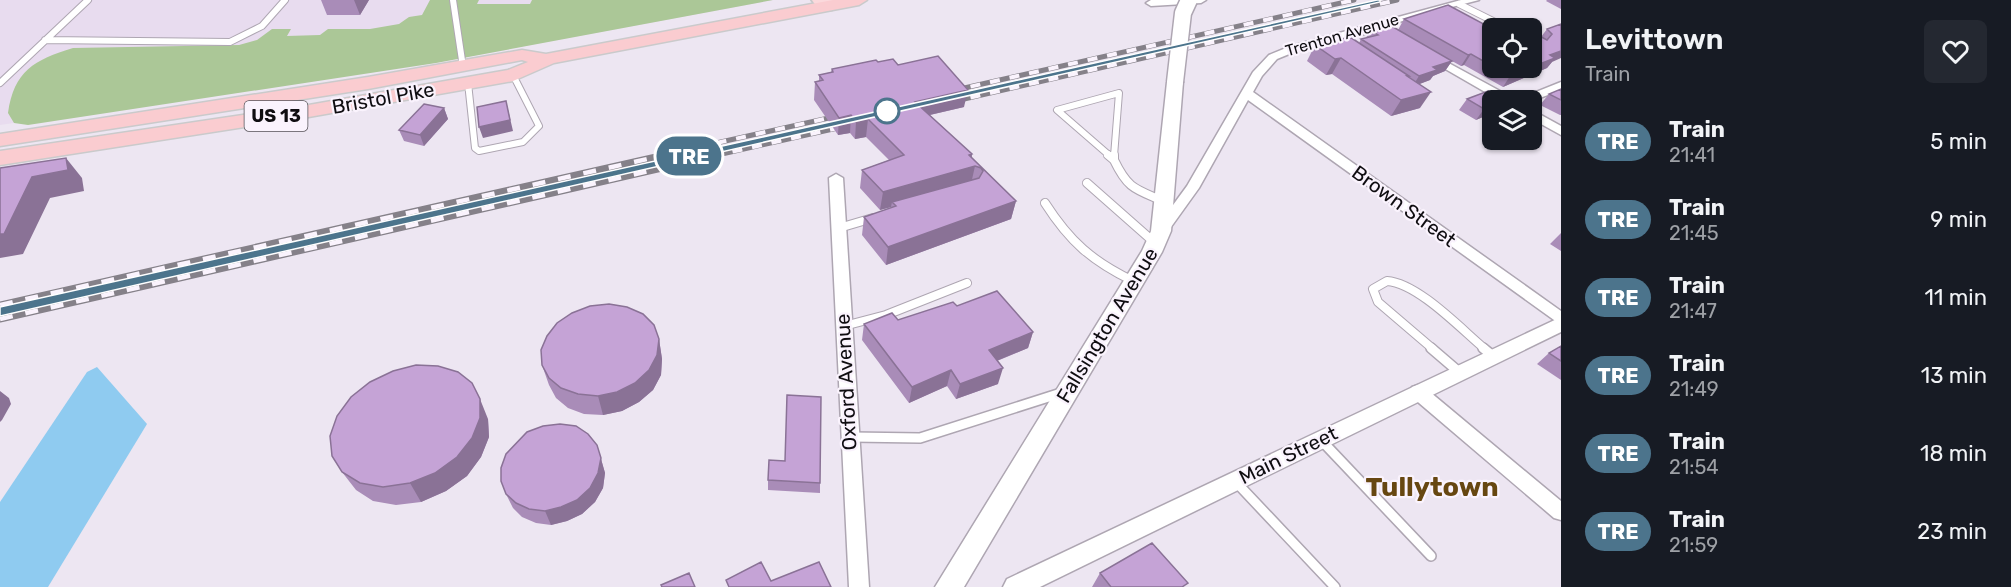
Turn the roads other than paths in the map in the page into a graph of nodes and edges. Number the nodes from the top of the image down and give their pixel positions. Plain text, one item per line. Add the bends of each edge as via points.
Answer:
1 (88, 0) edge
2 (285, 0) edge
3 (453, 0) edge
4 (859, 0) edge
5 (1190, 0) edge
6 (1201, 0) edge
7 (1474, 0) edge
8 (826, 2) edge
9 (1151, 3) dead end
10 (1459, 4) junction
11 (1487, 18) edge
12 (1379, 26) junction
13 (1396, 37) edge
14 (45, 40) junction
15 (1423, 52) edge
16 (549, 59) junction
17 (466, 75) junction
18 (513, 75) junction
19 (0, 83) edge
20 (1561, 86) edge
21 (1490, 90) edge
22 (1247, 93) junction
23 (1542, 93) edge
24 (1542, 120) edge
25 (1561, 131) edge
26 (0, 140) edge
27 (0, 158) edge
28 (1114, 160) junction
29 (836, 178) dead end
30 (1087, 183) dead end
31 (1045, 202) dead end
32 (1164, 202) junction
33 (883, 216) edge
34 (837, 229) junction
35 (1158, 238) junction
36 (1134, 282) junction
37 (967, 283) dead end
38 (1561, 321) edge
39 (843, 327) junction
40 (1494, 356) junction
41 (1460, 372) junction
42 (1068, 390) junction
43 (1418, 392) junction
44 (850, 437) junction
45 (1320, 439) junction
46 (1235, 481) junction
47 (1561, 512) edge
48 (1431, 556) dead end
49 (859, 587) edge
50 (949, 587) edge
51 (1015, 587) edge
52 (1335, 587) edge

1 - 14 lane
2 - 14 lane via 254,34 230,42
3 - 17 lane
4 - 8 highway, Bristol Pike / US 13
5 - 32 main road, Fallsington Avenue, bridge via 1184,13 1175,82
6 - 9 street
7 - 10 street, Trenton Avenue
8 - 16 highway, Bristol Pike / US 13
10 - 11 lane
10 - 12 street, Trenton Avenue
12 - 13 street
12 - 22 street, Trenton Avenue via 1273,57 1257,74
14 - 19 lane
15 - 21 street
16 - 17 highway, Bristol Pike / US 13 via 522,56
16 - 18 highway, Bristol Pike / US 13
17 - 18 highway, Bristol Pike / US 13
17 - 18 lane via 479,151 523,142 539,126
17 - 26 highway, Bristol Pike / US 13
17 - 27 highway, Bristol Pike / US 13 via 303,112
20 - 23 street
22 - 35 street, Trenton Avenue
22 - 38 street, Brown Street
24 - 25 street
28 - 28 lane via 1074,125 1057,110 1119,93
28 - 32 lane via 1133,188
29 - 34 street, Oxford Avenue
30 - 35 lane
31 - 36 lane via 1081,251
32 - 35 main road, Fallsington Avenue
33 - 34 lane
34 - 39 street, Oxford Avenue
35 - 36 main road, Fallsington Avenue
36 - 42 main road, Fallsington Avenue
37 - 39 lane via 886,315
38 - 40 street, Main Street
39 - 44 street, Oxford Avenue
40 - 41 street, Main Street
40 - 41 lane via 1400,285 1380,282 1372,289 1378,302
41 - 43 street, Main Street
42 - 44 lane via 920,438
42 - 50 main road, Fallsington Avenue
43 - 45 street, Main Street
43 - 47 street
44 - 49 street, Oxford Avenue
45 - 46 street, Main Street
45 - 48 lane
46 - 51 street, Main Street
46 - 52 lane

